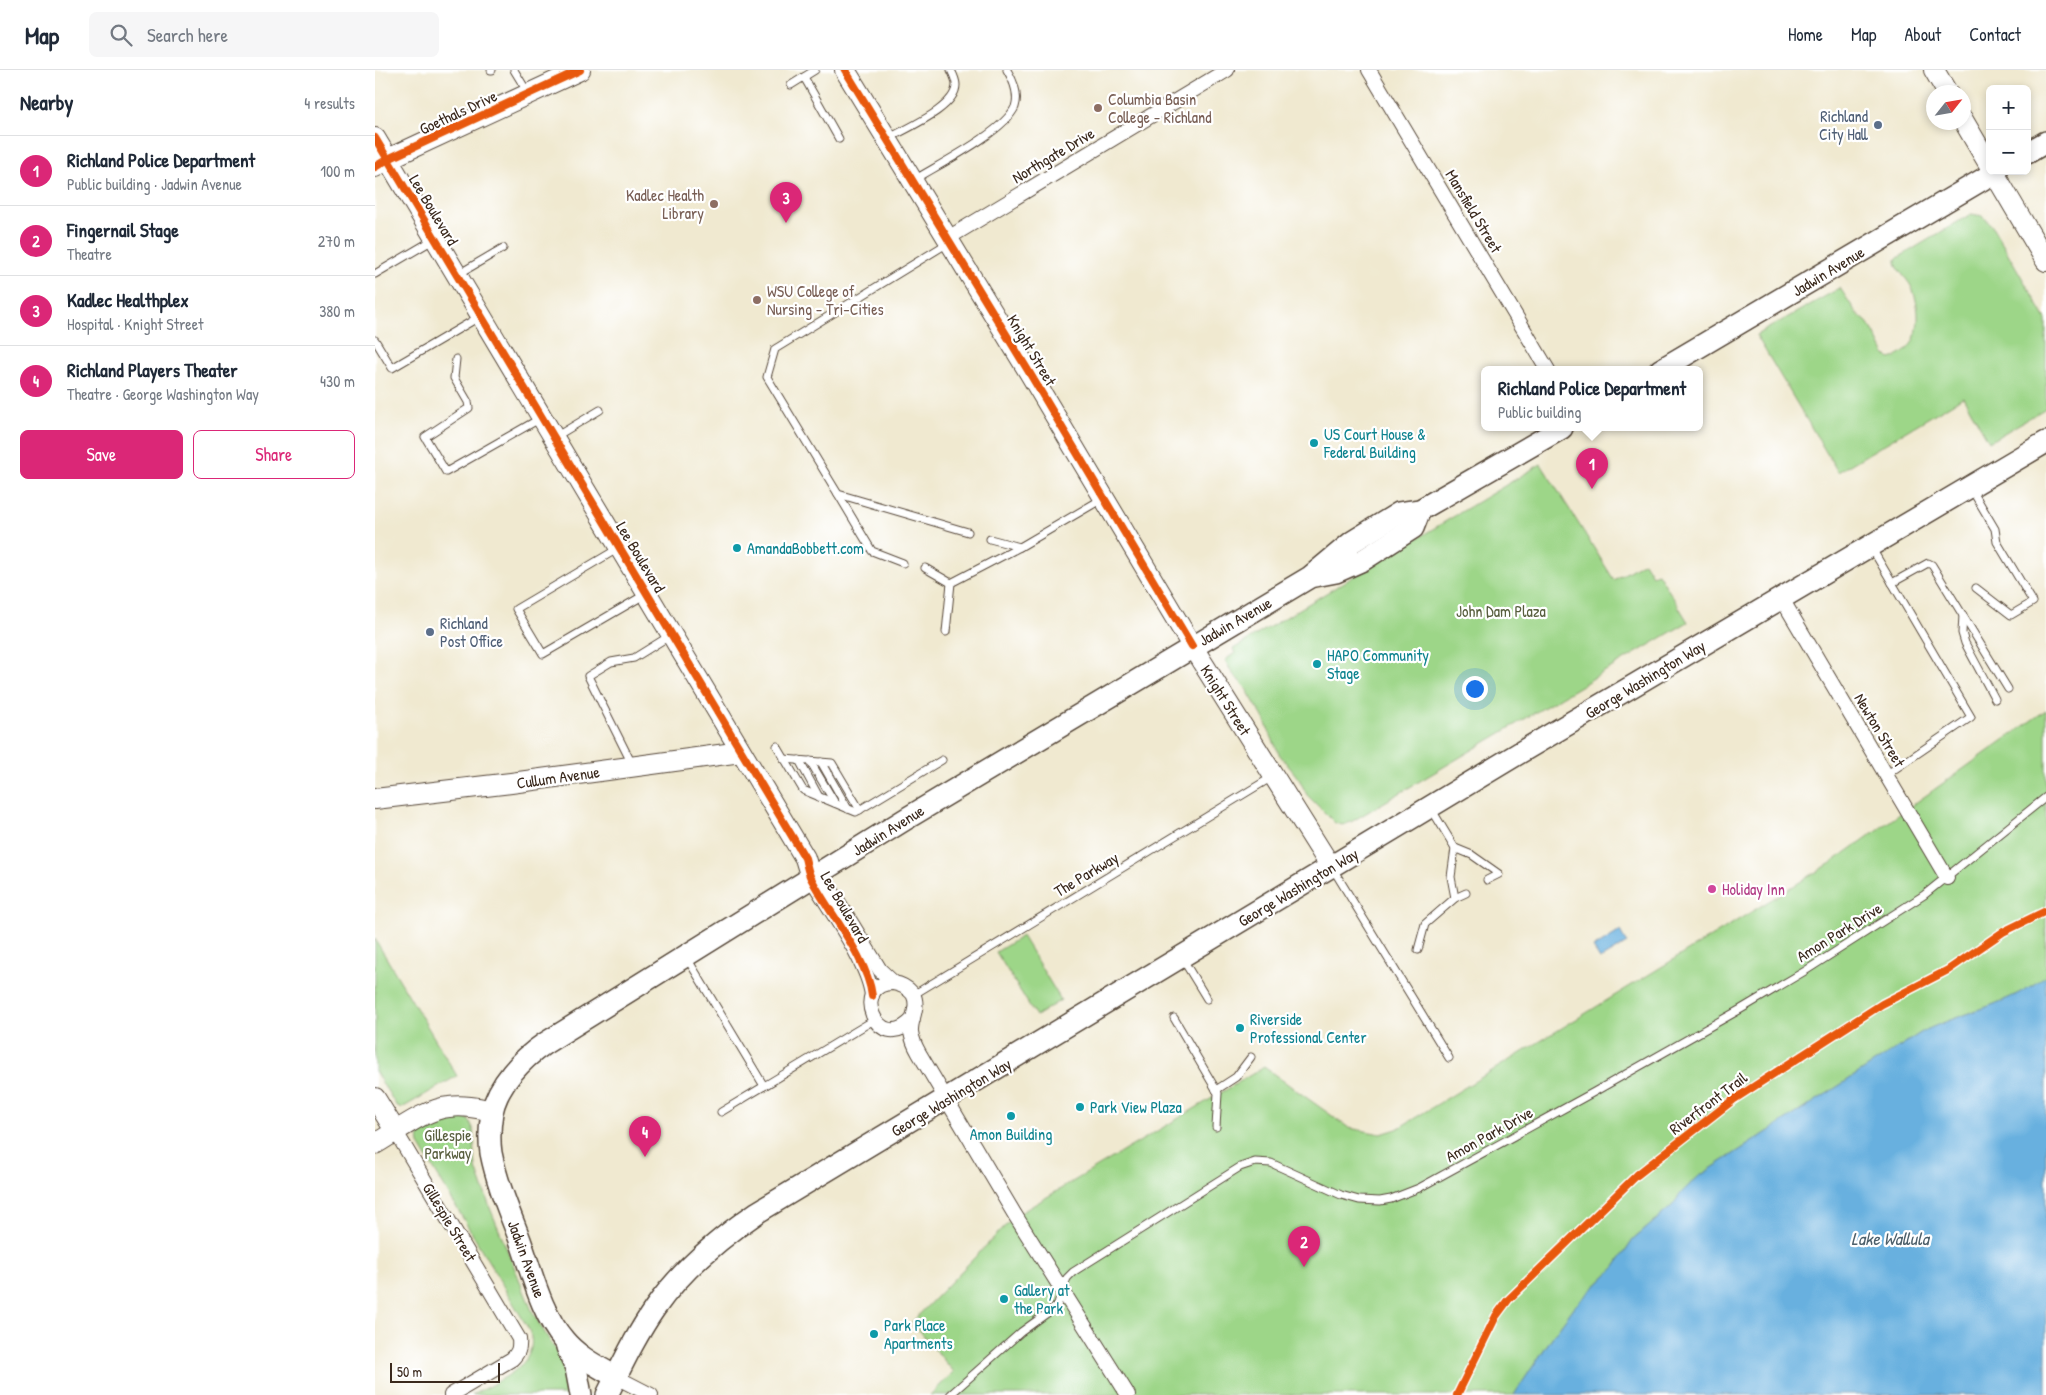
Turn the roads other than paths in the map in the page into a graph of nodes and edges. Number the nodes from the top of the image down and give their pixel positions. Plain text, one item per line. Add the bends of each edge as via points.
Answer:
1 (514, 70) edge
2 (580, 70) edge
3 (815, 70) edge
4 (845, 70) edge
5 (951, 70) edge
6 (1007, 70) edge
7 (1227, 70) edge
8 (1369, 70) edge
9 (1934, 70) edge
10 (804, 78) junction
11 (791, 85) dead end
12 (1943, 85) edge
13 (529, 94) junction
14 (1969, 130) edge
15 (375, 138) edge
16 (839, 139) dead end
17 (887, 139) junction
18 (2046, 142) edge
19 (2031, 151) edge
20 (1986, 158) edge
21 (381, 163) edge
22 (1986, 174) edge
23 (1996, 175) edge
24 (913, 180) junction
25 (435, 239) junction
26 (949, 240) junction
27 (503, 248) dead end
28 (2046, 261) edge
29 (375, 274) edge
30 (457, 275) junction
31 (481, 315) junction
32 (375, 340) edge
33 (456, 359) dead end
34 (1546, 366) edge
35 (1667, 366) edge
36 (600, 410) dead end
37 (542, 417) junction
38 (1557, 431) edge
39 (554, 437) junction
40 (2046, 442) edge
41 (1971, 487) junction
42 (838, 494) junction
43 (1104, 498) junction
44 (968, 532) dead end
45 (990, 539) dead end
46 (1871, 546) junction
47 (619, 547) junction
48 (1019, 547) junction
49 (903, 563) dead end
50 (925, 568) dead end
51 (951, 583) junction
52 (1892, 583) junction
53 (1976, 588) dead end
54 (646, 593) junction
55 (1782, 599) junction
56 (1963, 614) junction
57 (946, 632) dead end
58 (671, 635) junction
59 (1192, 646) junction
60 (2008, 689) dead end
61 (1995, 699) dead end
62 (777, 746) dead end
63 (741, 752) junction
64 (784, 759) junction
65 (799, 760) junction
66 (942, 760) dead end
67 (810, 761) junction
68 (821, 762) junction
69 (633, 767) junction
70 (1886, 775) junction
71 (1274, 776) junction
72 (820, 797) junction
73 (2046, 797) edge
74 (375, 799) edge
75 (835, 804) junction
76 (1431, 807) junction
77 (848, 809) junction
78 (860, 810) junction
79 (1455, 848) junction
80 (1331, 867) junction
81 (812, 870) junction
82 (1947, 878) junction
83 (1487, 880) dead end
84 (1466, 893) dead end
85 (1455, 898) junction
86 (1418, 950) dead end
87 (686, 957) junction
88 (1181, 958) junction
89 (894, 983) junction
90 (913, 995) junction
91 (872, 996) junction
92 (1207, 998) dead end
93 (913, 1018) junction
94 (1174, 1018) dead end
95 (874, 1020) junction
96 (1251, 1057) dead end
97 (1449, 1058) dead end
98 (764, 1086) junction
99 (1216, 1090) junction
100 (375, 1098) edge
101 (947, 1100) junction
102 (493, 1111) junction
103 (721, 1112) dead end
104 (1217, 1127) dead end
105 (396, 1132) junction
106 (375, 1144) edge
107 (1063, 1291) junction
108 (563, 1338) junction
109 (612, 1386) edge
110 (451, 1395) edge
111 (581, 1395) edge
112 (651, 1395) edge
113 (950, 1395) edge
114 (1127, 1395) edge

1 - 13 lane
2 - 13 street, Goethals Drive
3 - 10 lane
4 - 17 street, Knight Street
5 - 17 lane via 956,85 953,98 945,107
6 - 24 lane via 1016,93 1015,107 1003,123 981,140
7 - 26 street, Northgate Drive
8 - 34 street, Mansfield Street
9 - 12 street
10 - 11 lane
10 - 16 lane
13 - 21 street, Goethals Drive
14 - 20 street
15 - 21 street, Lee Boulevard
17 - 24 street, Knight Street
18 - 19 main road
21 - 25 street, Lee Boulevard
22 - 35 main road, Jadwin Avenue
23 - 28 street
24 - 26 street, Knight Street
25 - 29 lane
25 - 30 street, Lee Boulevard
26 - 42 lane via 775,349 767,377
26 - 43 street, Knight Street
27 - 30 lane
30 - 31 street, Lee Boulevard
31 - 32 lane via 392,368
31 - 37 street, Lee Boulevard
33 - 37 lane via 454,378 469,408 425,438 446,472
36 - 39 lane
37 - 39 street, Lee Boulevard
38 - 59 main road, Jadwin Avenue via 1420,510 1413,528 1363,560 1336,572 1310,577
39 - 47 street, Lee Boulevard
40 - 41 main road, George Washington Way
41 - 46 main road, George Washington Way
41 - 53 lane via 1995,529 1997,542 2033,602 2011,615
42 - 44 lane
42 - 49 lane via 872,551
43 - 48 lane
43 - 59 street, Knight Street
45 - 48 lane
46 - 52 lane
46 - 55 main road, George Washington Way
47 - 54 street, Lee Boulevard
47 - 54 lane via 516,609 543,654
48 - 51 lane
50 - 51 lane
51 - 57 lane
52 - 56 lane via 1928,563 1933,565
52 - 70 lane via 1971,717
54 - 58 street, Lee Boulevard
55 - 70 street, Newton Street
55 - 76 main road, George Washington Way
56 - 60 lane
56 - 61 lane via 1961,633
58 - 63 street, Lee Boulevard
58 - 69 lane via 634,658 611,662 588,676
59 - 71 street, Knight Street
59 - 81 main road, Jadwin Avenue
62 - 64 lane
63 - 69 street, Cullum Avenue
63 - 81 street, Lee Boulevard
64 - 65 lane
64 - 72 lane via 803,790
65 - 67 lane
65 - 72 lane
66 - 78 lane
67 - 68 lane
67 - 75 lane
68 - 77 lane
68 - 78 lane via 832,763
69 - 74 street, Cullum Avenue
70 - 82 street, Newton Street
71 - 80 street, Knight Street
71 - 90 lane, The Parkway
72 - 75 lane
73 - 82 lane, Amon Park Drive
75 - 77 lane
76 - 79 lane
76 - 80 main road, George Washington Way
77 - 78 lane
79 - 83 lane via 1472,855 1499,874
79 - 85 lane via 1451,877
80 - 88 main road, George Washington Way
80 - 97 lane
81 - 87 main road, Jadwin Avenue
81 - 89 street, Lee Boulevard via 880,970
81 - 91 street, Lee Boulevard via 860,960
82 - 107 lane, Amon Park Drive via 1758,999 1419,1188 1391,1199 1359,1200 1271,1163 1248,1163 1073,1272 1067,1278
84 - 85 lane
85 - 86 lane via 1425,924
87 - 98 lane
87 - 102 main road, Jadwin Avenue via 532,1053 503,1086
88 - 92 lane
88 - 101 main road, George Washington Way
89 - 90 street, Lee Boulevard
89 - 91 street via 881,986
90 - 93 street via 916,1007
91 - 95 street, Lee Boulevard via 870,1008
93 - 95 street via 894,1030
93 - 101 street via 911,1031 915,1046
94 - 99 lane
95 - 98 lane
96 - 99 lane via 1236,1077
98 - 103 lane
99 - 104 lane
100 - 105 street, Gillespie Street
101 - 107 street
101 - 109 main road, George Washington Way via 791,1191 734,1229 683,1274 661,1301 642,1328
102 - 105 street via 469,1107 443,1108
102 - 108 main road, Jadwin Avenue via 490,1140 498,1180 540,1296
105 - 106 street
105 - 110 street, Gillespie Street via 516,1333 520,1348 512,1359
107 - 113 lane, Amon Park Drive via 1056,1307 1021,1332
107 - 114 street
108 - 109 main road, Jadwin Avenue
108 - 111 main road via 576,1368
109 - 112 street

